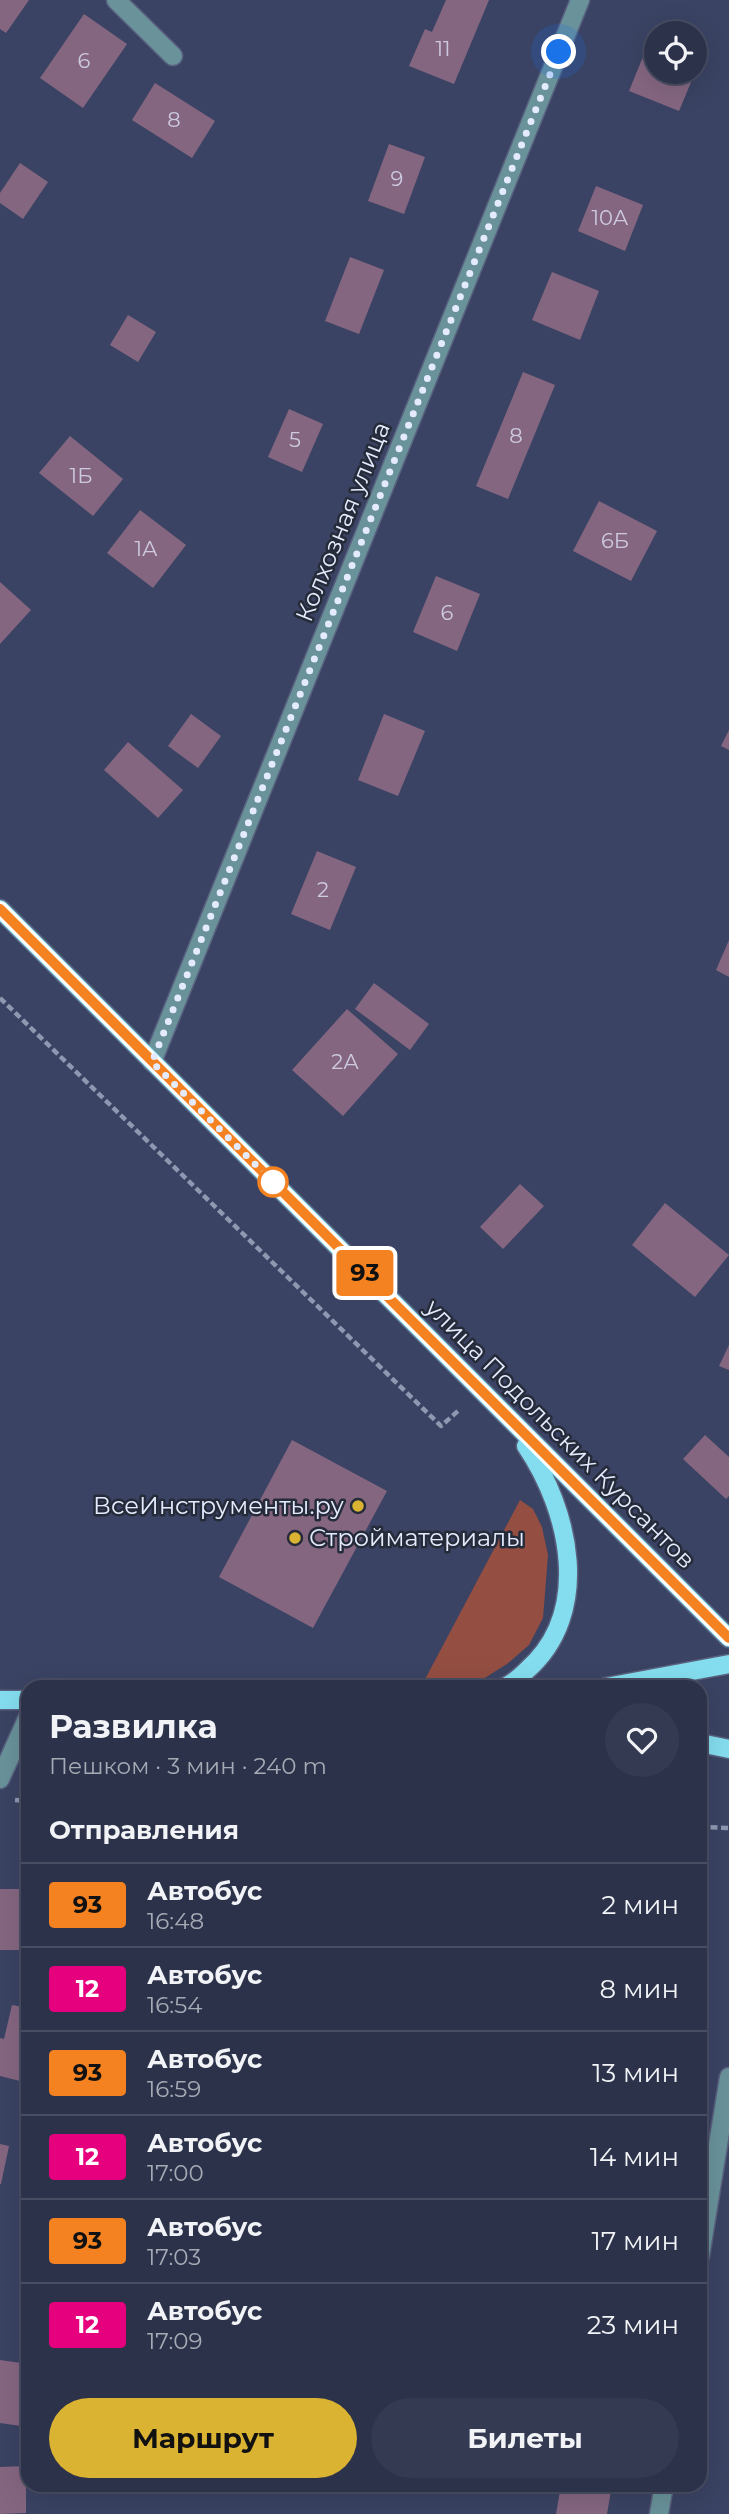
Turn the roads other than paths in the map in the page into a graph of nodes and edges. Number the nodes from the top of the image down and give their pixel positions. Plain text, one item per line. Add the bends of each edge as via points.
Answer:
1 (116, 0) edge
2 (580, 0) edge
3 (173, 56) dead end
4 (0, 909) edge
5 (152, 1062) junction
6 (506, 1417) junction
7 (729, 1638) edge
8 (729, 1664) edge
9 (514, 1680) edge
10 (643, 1680) edge
11 (0, 1699) edge
12 (21, 1700) edge
13 (21, 1732) edge
14 (707, 1744) edge
15 (729, 1749) edge
16 (0, 1779) edge
17 (729, 2077) edge
18 (723, 2151) edge
19 (707, 2224) edge
20 (663, 2492) edge
21 (659, 2514) edge

1 - 3 street
2 - 5 street, Колхозная улица
4 - 5 main road, улица Подольских Курсантов
5 - 6 main road, улица Подольских Курсантов
6 - 7 main road, улица Подольских Курсантов
6 - 9 main road via 549,1486 568,1564 562,1618 549,1646
8 - 10 main road
11 - 12 main road
13 - 16 street
14 - 15 main road
17 - 18 street
18 - 19 street
20 - 21 street

